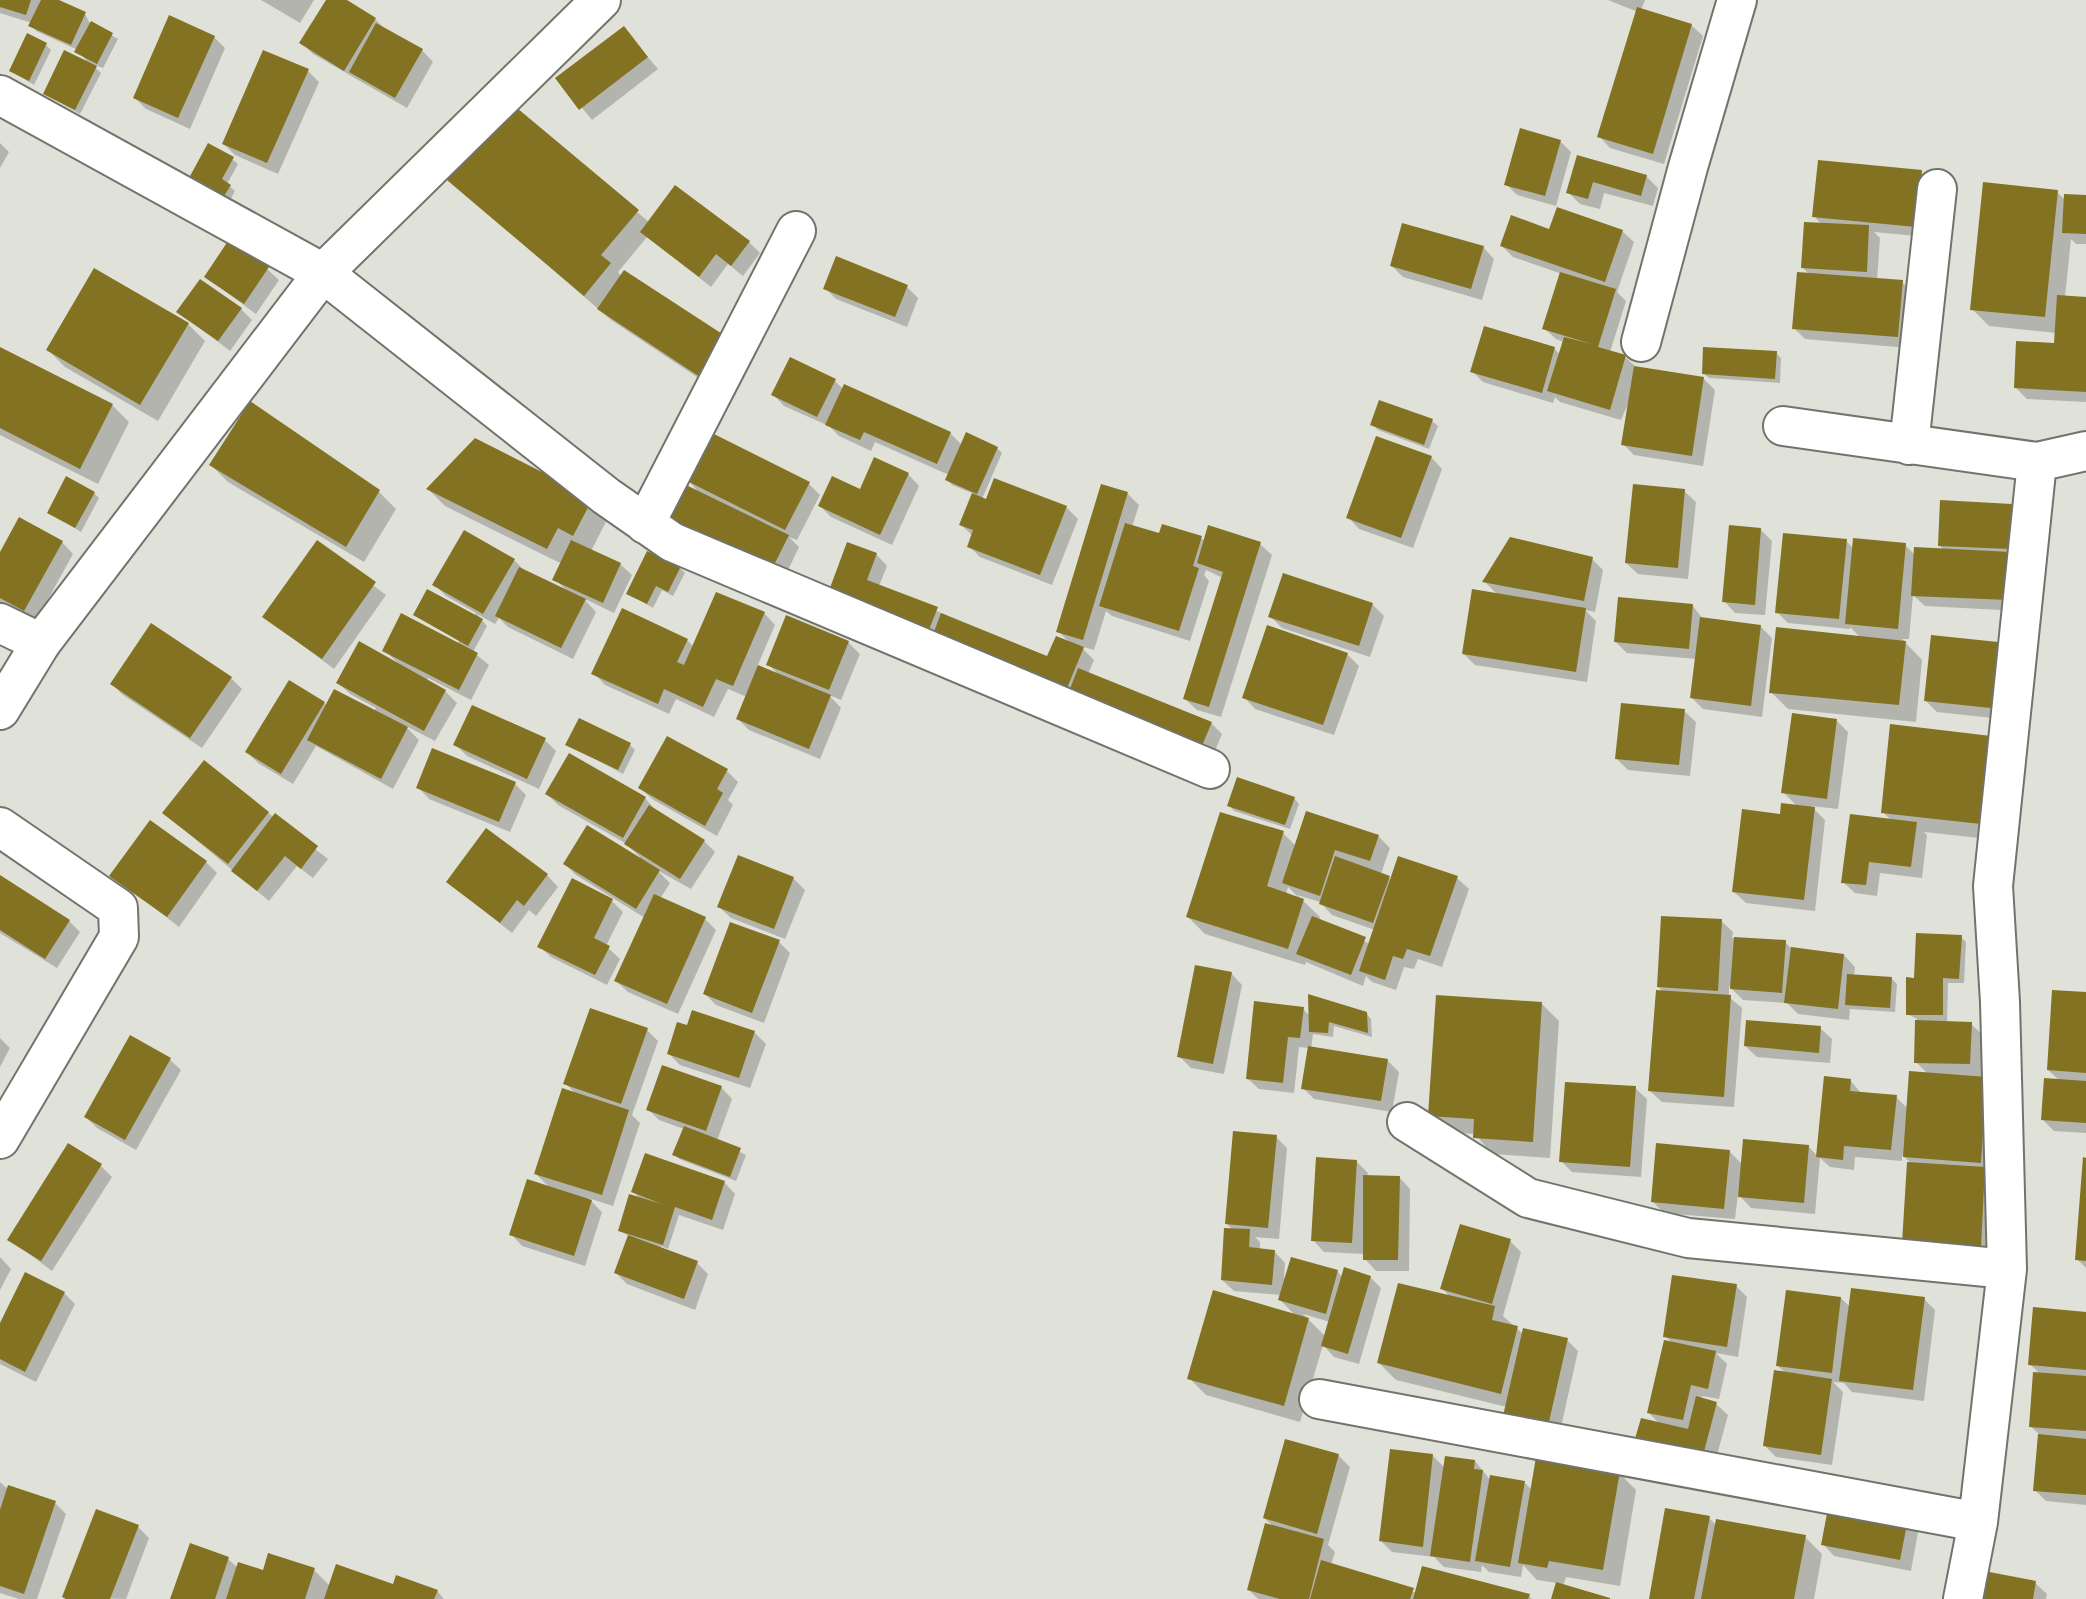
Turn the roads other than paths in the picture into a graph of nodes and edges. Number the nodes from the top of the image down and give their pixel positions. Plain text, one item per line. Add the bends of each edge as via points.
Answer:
1 (601, 0) edge
2 (1737, 0) edge
3 (0, 95) edge
4 (1937, 189) dead end
5 (796, 231) dead end
6 (323, 273) junction
7 (1642, 342) dead end
8 (1783, 426) dead end
9 (1909, 445) junction
10 (2086, 451) edge
11 (2037, 462) junction
12 (645, 524) junction
13 (0, 623) edge
14 (41, 643) junction
15 (0, 710) edge
16 (1210, 769) dead end
17 (0, 827) edge
18 (1407, 1122) dead end
19 (0, 1139) edge
20 (2007, 1269) junction
21 (1318, 1399) dead end
22 (1979, 1522) junction
23 (1963, 1599) edge

1 - 6 street
2 - 7 street
3 - 6 street
4 - 9 street
5 - 12 street
6 - 12 street
6 - 14 street
8 - 9 street
9 - 11 street
10 - 11 street
11 - 20 street via 1993,886
12 - 16 street via 672,542
13 - 14 street
14 - 15 street
17 - 19 street via 118,908 119,937
18 - 20 street via 1528,1198 1688,1238
20 - 22 street
21 - 22 street
22 - 23 street

